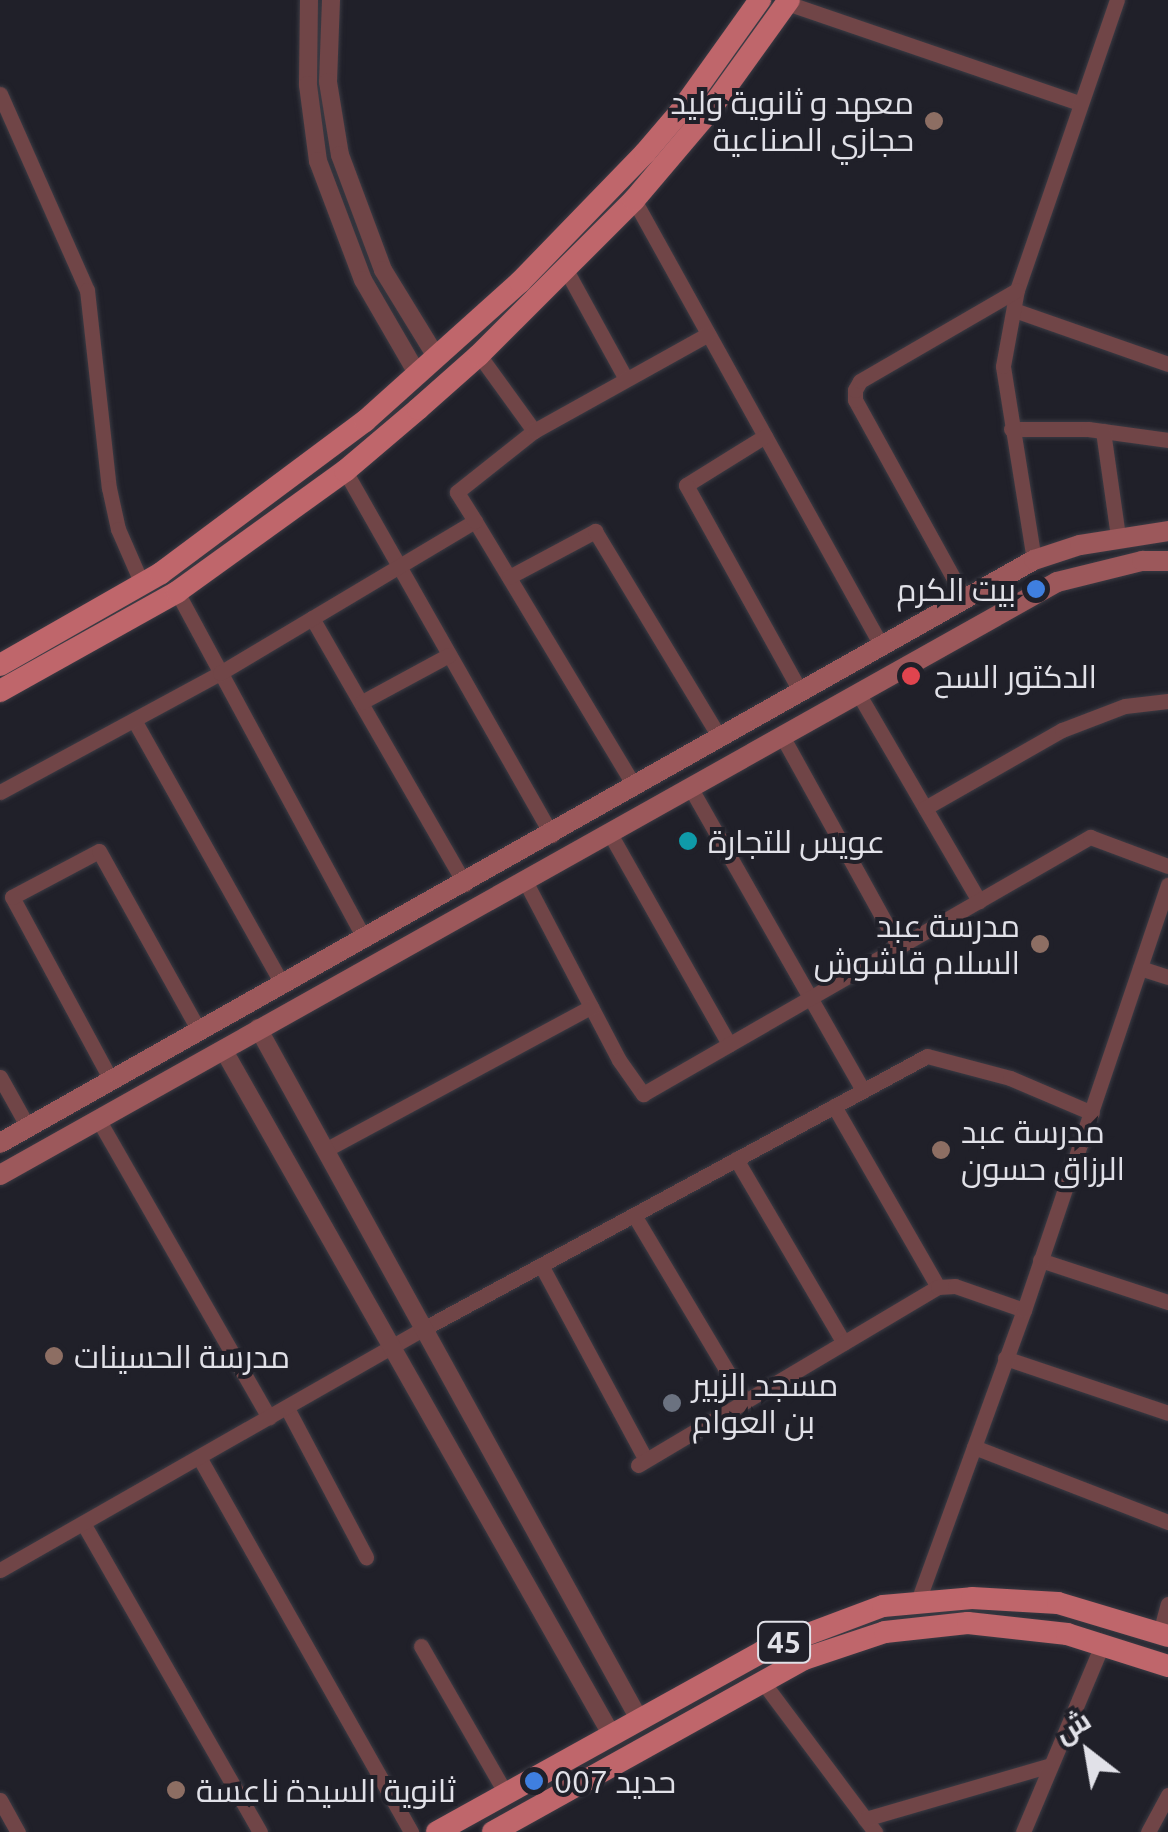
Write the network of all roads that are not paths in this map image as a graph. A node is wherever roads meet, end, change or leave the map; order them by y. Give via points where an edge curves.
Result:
1 (309, 0) edge
2 (331, 0) edge
3 (760, 0) edge
4 (1117, 0) edge
5 (788, 2) edge
6 (0, 94) edge
7 (1079, 103) junction
8 (5, 118) edge
9 (634, 200) junction
10 (566, 270) junction
11 (1018, 290) junction
12 (1014, 310) junction
13 (708, 334) junction
14 (479, 355) junction
15 (437, 358) junction
16 (1168, 364) edge
17 (418, 375) junction
18 (626, 380) junction
19 (1012, 429) junction
20 (534, 430) junction
21 (1103, 431) junction
22 (765, 436) junction
23 (1168, 440) edge
24 (345, 471) junction
25 (476, 522) junction
26 (1168, 532) edge
27 (1118, 537) junction
28 (1034, 560) junction
29 (1168, 560) edge
30 (399, 567) junction
31 (508, 576) junction
32 (142, 584) junction
33 (176, 592) junction
34 (965, 599) junction
35 (312, 618) junction
36 (881, 645) junction
37 (449, 654) junction
38 (0, 665) edge
39 (220, 673) junction
40 (0, 691) edge
41 (800, 692) junction
42 (858, 693) junction
43 (1168, 701) edge
44 (362, 702) junction
45 (134, 720) junction
46 (782, 736) junction
47 (720, 738) junction
48 (635, 787) junction
49 (690, 787) junction
50 (0, 792) edge
51 (925, 808) junction
52 (609, 832) junction
53 (552, 835) junction
54 (1168, 866) edge
55 (524, 879) junction
56 (466, 884) junction
57 (1168, 885) edge
58 (979, 900) junction
59 (365, 940) junction
60 (899, 947) junction
61 (1140, 968) junction
62 (1168, 977) edge
63 (283, 985) junction
64 (811, 994) junction
65 (591, 1007) junction
66 (258, 1028) junction
67 (199, 1031) junction
68 (729, 1044) junction
69 (222, 1048) junction
70 (0, 1077) edge
71 (110, 1080) junction
72 (863, 1090) junction
73 (834, 1106) junction
74 (1092, 1113) junction
75 (98, 1119) junction
76 (28, 1127) junction
77 (0, 1143) edge
78 (325, 1150) junction
79 (736, 1159) junction
80 (0, 1175) edge
81 (634, 1215) junction
82 (1040, 1260) junction
83 (541, 1265) junction
84 (938, 1287) junction
85 (1168, 1302) edge
86 (1024, 1310) junction
87 (423, 1329) junction
88 (844, 1343) junction
89 (392, 1348) junction
90 (1006, 1358) junction
91 (745, 1402) junction
92 (287, 1408) junction
93 (1168, 1413) edge
94 (269, 1418) junction
95 (974, 1447) junction
96 (199, 1458) junction
97 (1168, 1522) edge
98 (84, 1523) junction
99 (366, 1557) dead end
100 (0, 1570) edge
101 (918, 1601) junction
102 (1168, 1604) edge
103 (1164, 1634) edge
104 (1104, 1643) junction
105 (421, 1646) dead end
106 (1168, 1666) edge
107 (762, 1681) junction
108 (648, 1714) junction
109 (669, 1733) junction
110 (611, 1734) junction
111 (588, 1748) junction
112 (1048, 1766) junction
113 (601, 1771) junction
114 (506, 1794) junction
115 (1168, 1795) edge
116 (0, 1800) edge
117 (870, 1826) edge
118 (18, 1832) edge
119 (260, 1832) edge
120 (412, 1832) edge
121 (438, 1832) edge
122 (494, 1832) edge
123 (1023, 1832) edge
124 (1148, 1832) edge

1 - 17 street via 308,85 318,160 363,280
2 - 15 street via 328,82 340,155 383,270
3 - 15 main road via 645,153
4 - 7 street
5 - 7 street
5 - 9 main road
6 - 8 street
7 - 11 street
8 - 32 street via 86,290 108,488
9 - 10 main road
9 - 13 street
10 - 14 main road
10 - 18 street
11 - 12 street
11 - 34 street via 860,381 855,390 854,400
12 - 16 street
12 - 19 street via 1003,366
13 - 18 street
13 - 22 street
14 - 20 street
14 - 24 main road
15 - 17 main road
17 - 32 main road via 264,500
18 - 20 street
19 - 21 street
19 - 28 street
20 - 25 street via 458,492
21 - 23 street
21 - 27 street
22 - 36 street
22 - 41 street via 686,485
24 - 30 street
24 - 33 main road
25 - 30 street
25 - 31 street
26 - 27 main road
27 - 28 main road
28 - 34 main road
29 - 42 main road via 1056,582
30 - 35 street
30 - 37 street
31 - 47 street via 595,531
31 - 48 street
32 - 38 main road
33 - 39 street
33 - 40 main road
34 - 36 main road
35 - 39 street
35 - 44 street
36 - 41 main road
37 - 44 street
37 - 53 street
39 - 45 street
39 - 59 street
41 - 47 main road
42 - 46 main road
42 - 51 street
43 - 51 street via 1125,706 1062,730
44 - 56 street
45 - 50 street
45 - 63 street
46 - 49 main road
46 - 60 street
47 - 48 main road
48 - 53 main road
49 - 52 main road
49 - 64 street
51 - 58 street
52 - 55 main road
52 - 68 street
53 - 56 main road
54 - 58 street via 1090,837
55 - 65 street
55 - 66 main road
56 - 59 main road
57 - 61 street
58 - 60 street
59 - 63 main road
60 - 64 street
61 - 62 street
61 - 74 street
63 - 67 main road
64 - 68 street
64 - 72 street
65 - 68 street via 643,1094
65 - 78 street
66 - 69 main road
66 - 78 street
67 - 71 main road
67 - 71 street via 99,851 12,897
69 - 75 main road
69 - 89 street
70 - 76 street
71 - 76 main road
72 - 73 street
72 - 74 street via 927,1056 1010,1078
73 - 79 street
73 - 84 street
74 - 82 street
75 - 80 main road
75 - 94 street
76 - 77 main road
78 - 87 street
79 - 81 street
79 - 88 street
81 - 83 street
81 - 91 street
82 - 85 street
82 - 86 street
83 - 87 street
83 - 91 street via 642,1462
84 - 86 street via 955,1286
84 - 88 street
86 - 90 street
87 - 89 street
87 - 108 street
88 - 91 street
89 - 92 street
89 - 110 street
90 - 93 street
90 - 95 street
92 - 94 street
92 - 99 street
94 - 96 street
95 - 97 street
95 - 101 street
96 - 98 street
96 - 120 street
98 - 100 street
98 - 119 street
101 - 103 main road, 45 via 1058,1603
101 - 108 main road, 45 via 835,1620
102 - 103 street
104 - 106 main road, 45
104 - 107 main road, 45 via 968,1623 885,1632
104 - 112 street
105 - 114 street
107 - 109 main road, 45
107 - 117 street
108 - 109 main road
108 - 110 main road, 45
109 - 113 main road, 45
110 - 111 main road, 45
111 - 113 main road
111 - 114 main road, 45
112 - 117 street
112 - 123 street
113 - 122 main road, 45
114 - 121 main road, 45
115 - 124 street
116 - 118 street

